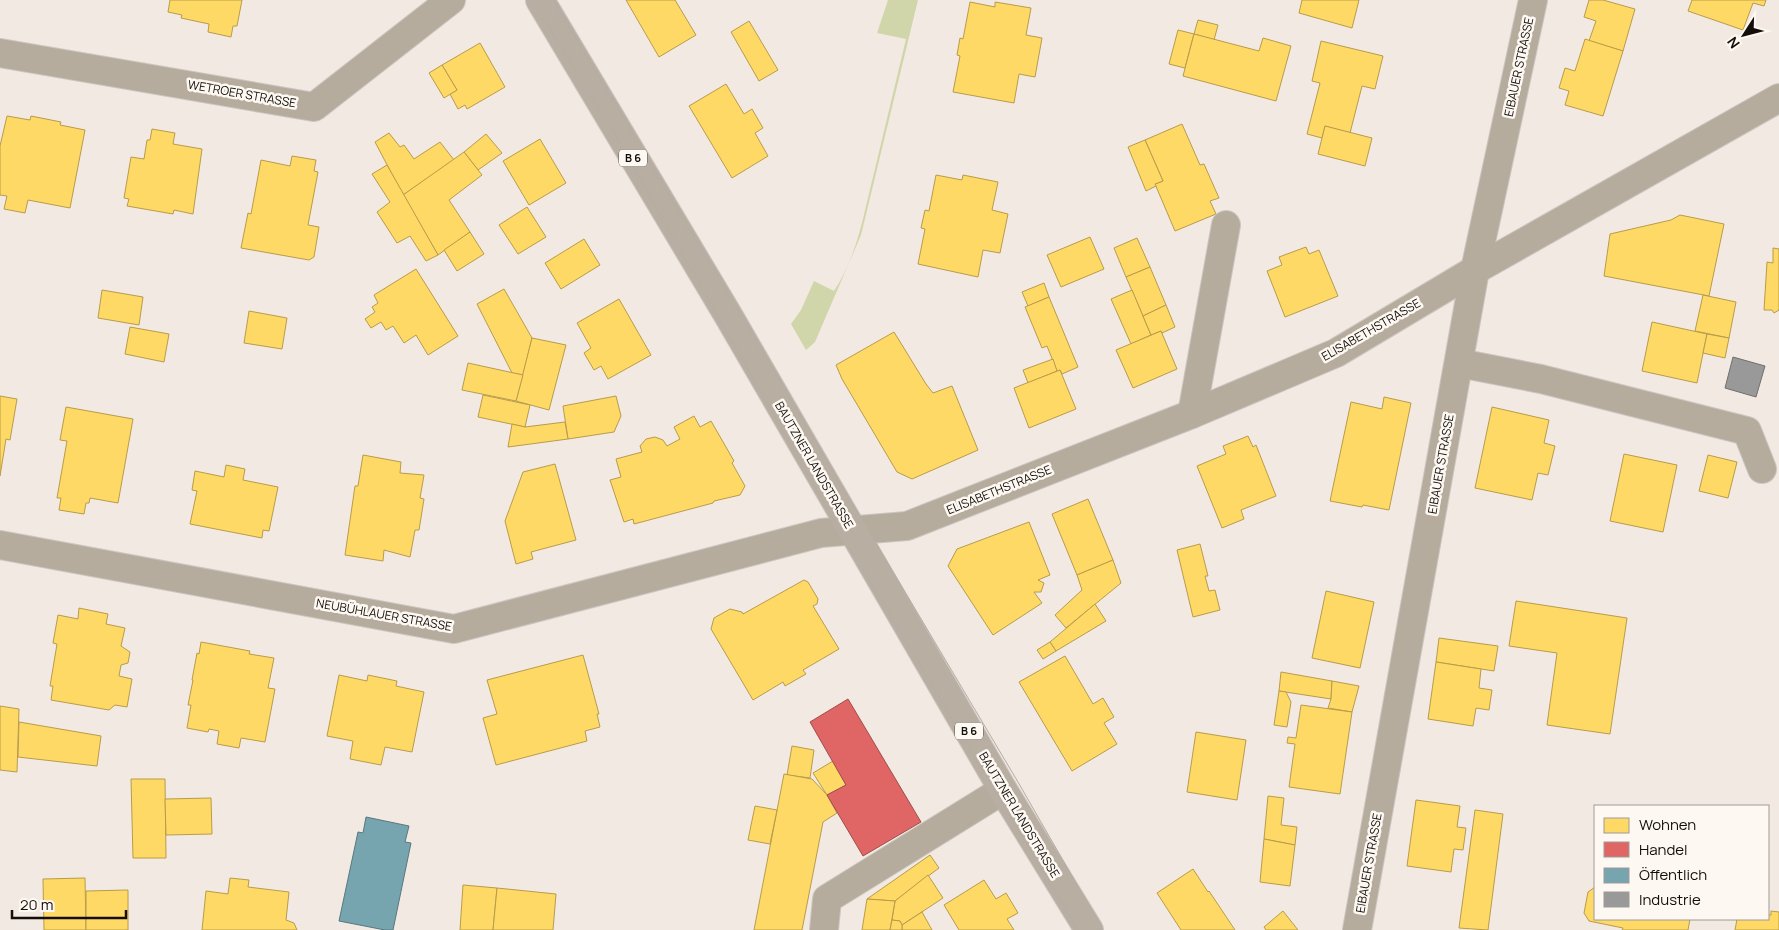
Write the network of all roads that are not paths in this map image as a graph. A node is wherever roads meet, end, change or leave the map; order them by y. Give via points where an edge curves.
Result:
1 (451, 0) edge
2 (540, 0) edge
3 (1533, 0) edge
4 (0, 53) edge
5 (1779, 98) edge
6 (1226, 225) dead end
7 (1476, 270) junction
8 (1459, 362) junction
9 (1192, 414) junction
10 (1762, 469) dead end
11 (852, 530) junction
12 (0, 545) edge
13 (1003, 790) junction
14 (824, 930) edge
15 (1090, 930) edge
16 (1357, 930) edge

1 - 4 street, WETROER STRASSE via 314,106
2 - 11 main road, BAUTZNER LANDSTRASSE / B 6 via 728,314
3 - 7 street, EIBAUER STRASSE
5 - 7 street, ELISABETHSTRASSE
6 - 9 street
7 - 8 street, EIBAUER STRASSE
7 - 9 street, ELISABETHSTRASSE via 1336,353
8 - 10 street via 1747,431
8 - 16 street, EIBAUER STRASSE
9 - 11 street, ELISABETHSTRASSE via 907,526
11 - 12 street, NEUBÜHLAUER STRASSE via 821,533 454,629
11 - 13 main road, BAUTZNER LANDSTRASSE / B 6
13 - 14 street via 827,899
13 - 15 main road, BAUTZNER LANDSTRASSE / B 6

